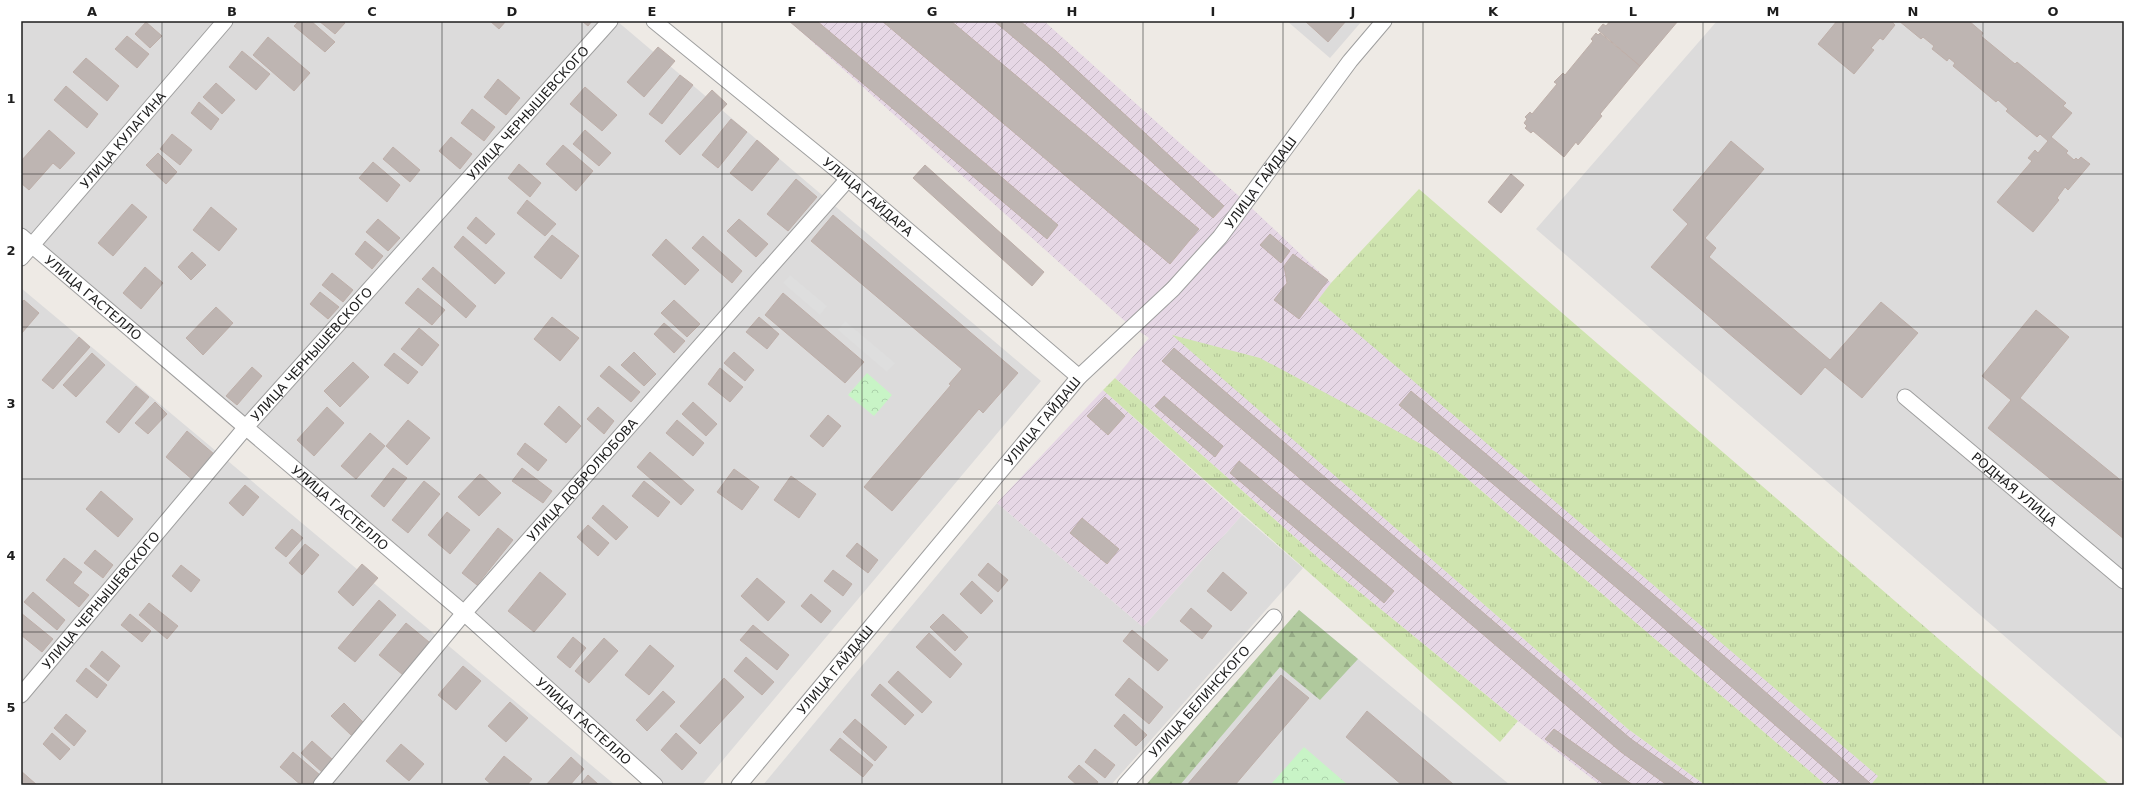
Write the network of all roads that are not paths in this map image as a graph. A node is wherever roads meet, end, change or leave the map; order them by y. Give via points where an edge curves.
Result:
1 (224, 21) edge
2 (610, 21) edge
3 (654, 21) edge
4 (1384, 21) edge
5 (848, 179) junction
6 (27, 240) edge
7 (21, 258) edge
8 (1079, 377) junction
9 (1905, 397) dead end
10 (246, 427) junction
11 (2124, 582) edge
12 (464, 613) junction
13 (1274, 617) dead end
14 (21, 695) edge
15 (321, 785) edge
16 (655, 785) edge
17 (739, 785) edge
18 (1125, 785) edge

1 - 6 street, УЛИЦА КУЛАГИНА
2 - 10 street, УЛИЦА ЧЕРНЫШЕВСКОГО
3 - 5 street, УЛИЦА ГАЙДАРА
4 - 8 street, УЛИЦА ГАЙДАШ via 1350,61 1220,237 1173,289
5 - 8 street, УЛИЦА ГАЙДАРА
5 - 12 street, УЛИЦА ДОБРОЛЮБОВА
6 - 7 street, УЛИЦА КУЛАГИНА
6 - 10 street, УЛИЦА ГАСТЕЛЛО
8 - 17 street, УЛИЦА ГАЙДАШ
9 - 11 street, РОДНАЯ УЛИЦА
10 - 12 street, УЛИЦА ГАСТЕЛЛО
10 - 14 street, УЛИЦА ЧЕРНЫШЕВСКОГО
12 - 15 street, УЛИЦА ДОБРОЛЮБОВА
12 - 16 street, УЛИЦА ГАСТЕЛЛО
13 - 18 street, УЛИЦА БЕЛИНСКОГО

